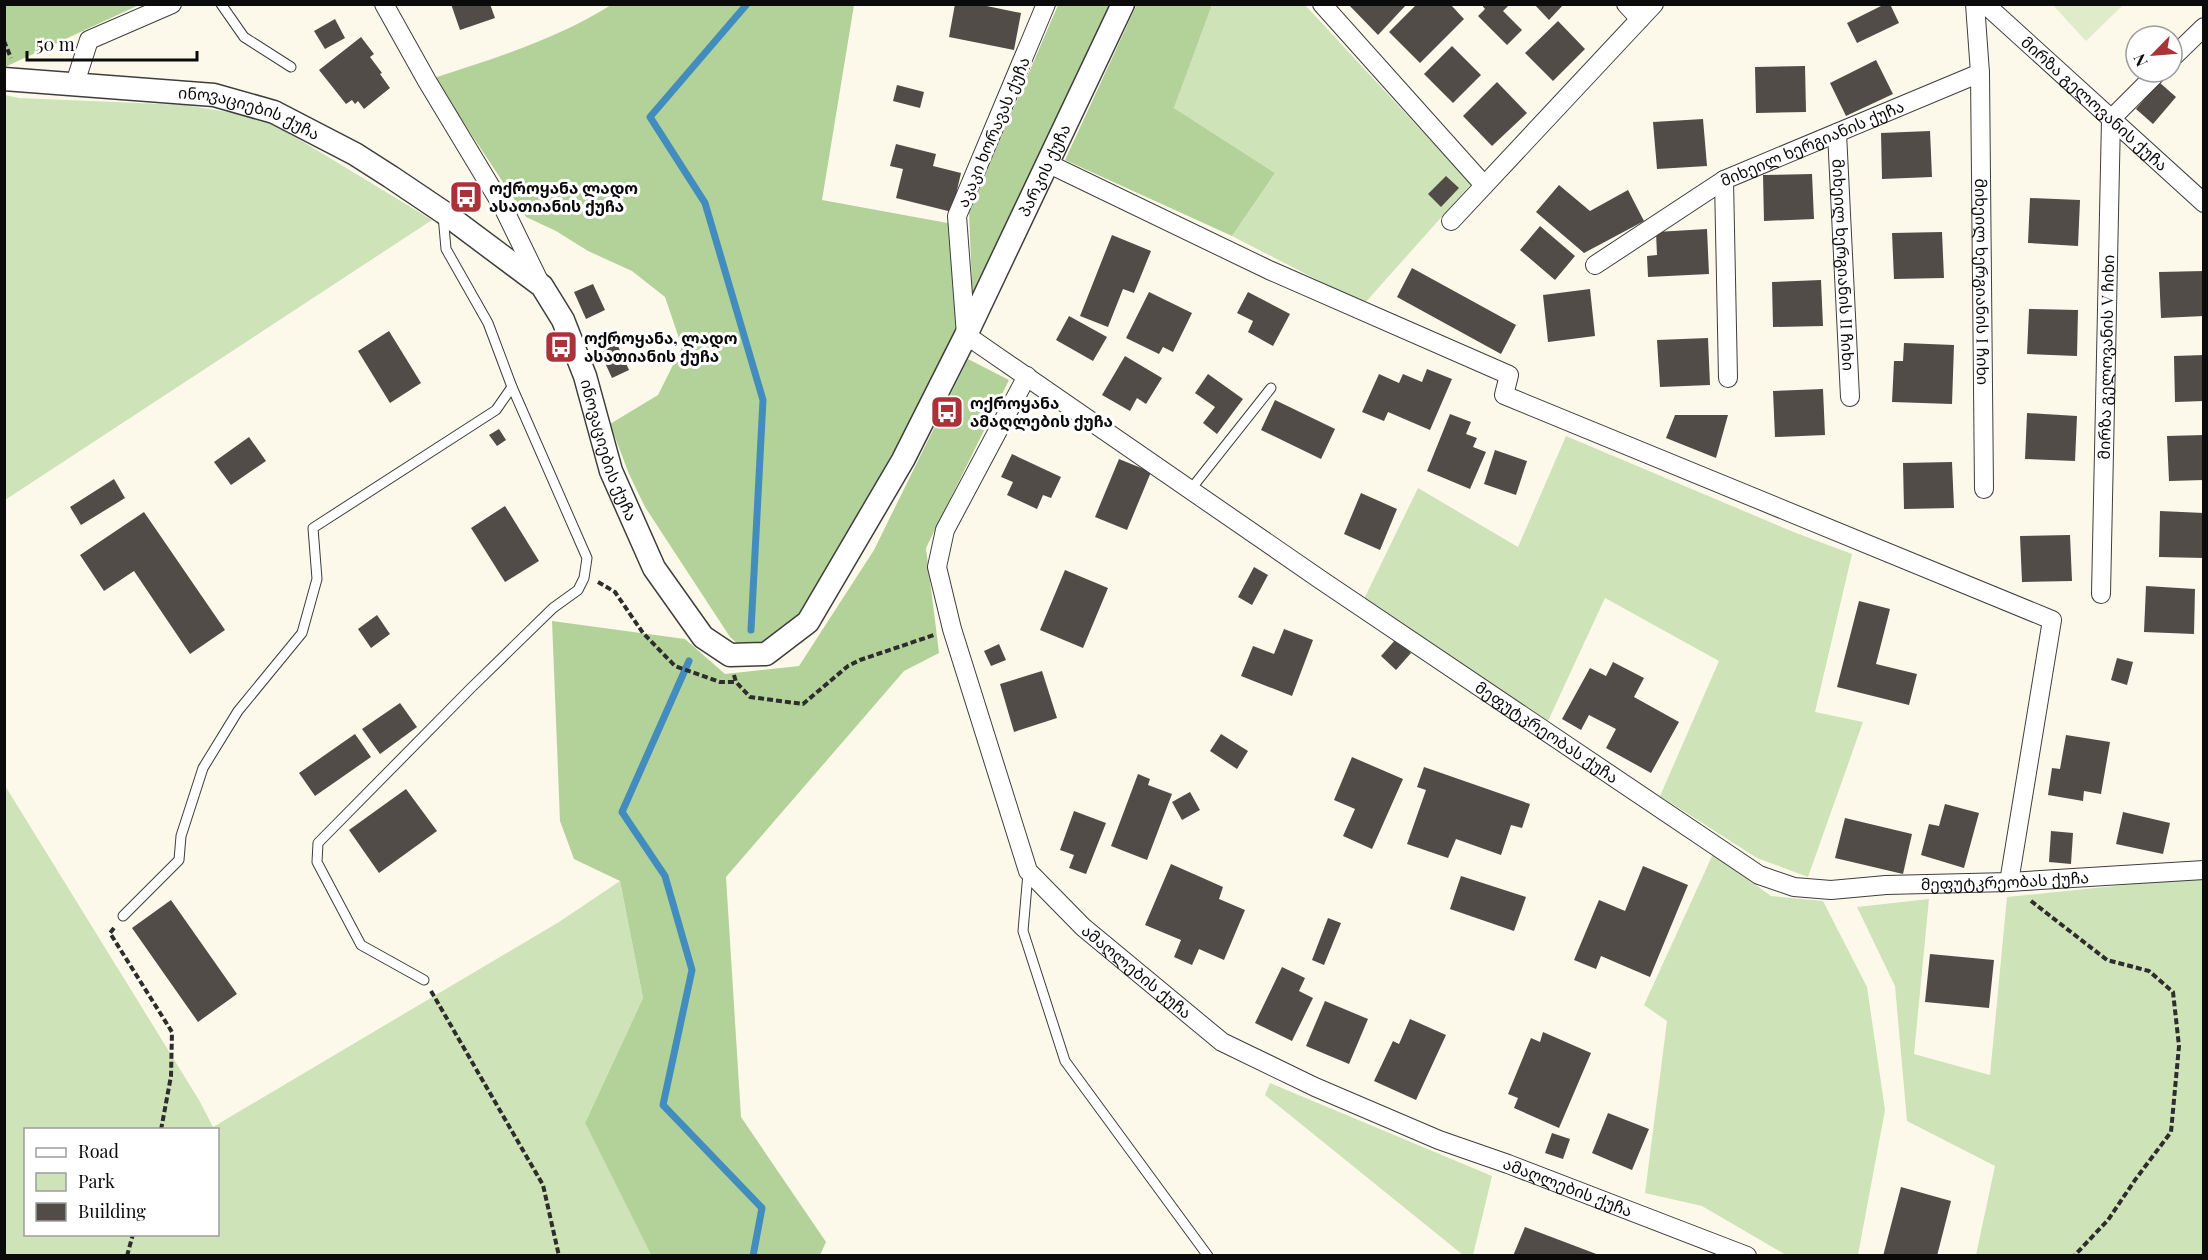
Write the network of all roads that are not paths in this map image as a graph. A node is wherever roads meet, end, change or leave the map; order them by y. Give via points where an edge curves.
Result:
1 (172, 4) edge
2 (221, 4) edge
3 (1046, 4) edge
4 (1123, 4) edge
5 (1322, 4) edge
6 (1626, 4) edge
7 (1654, 4) edge
8 (1975, 4) edge
9 (1985, 4) edge
10 (386, 6) edge
11 (1640, 19) junction
12 (2204, 27) edge
13 (2184, 46) edge
14 (291, 67) dead end
15 (1980, 73) junction
16 (4, 79) edge
17 (75, 83) junction
18 (2146, 84) edge
19 (2111, 119) junction
20 (1837, 133) junction
21 (1049, 164) junction
22 (1724, 180) junction
23 (1484, 185) junction
24 (2204, 203) edge
25 (443, 212) junction
26 (1451, 221) dead end
27 (1595, 265) dead end
28 (542, 286) junction
29 (966, 335) junction
30 (1027, 375) junction
31 (1728, 378) dead end
32 (512, 387) junction
33 (1271, 388) dead end
34 (1850, 397) dead end
35 (1191, 489) junction
36 (1984, 489) dead end
37 (2101, 594) dead end
38 (2204, 870) edge
39 (1028, 871) junction
40 (2009, 882) junction
41 (123, 916) road end
42 (424, 980) road end
43 (1208, 1256) edge
44 (1747, 1256) edge

1 - 17 street via 89,40
2 - 14 lane via 244,38
3 - 29 street, აკაკი ხორავას ქუჩა via 957,216
4 - 21 street, პარკის ქუჩა
5 - 23 street
6 - 11 street
7 - 11 street
8 - 15 street
9 - 19 street, მირზა გელოვანის ქუჩა
10 - 28 street via 503,207
11 - 23 street
12 - 13 street
15 - 20 street, მიხეილ ხერგიანის ქუჩა
15 - 36 street, მიხეილ ხერგიანის I ჩიხი
16 - 17 street, ინოვაციების ქუჩა
17 - 25 street, ინოვაციების ქუჩა via 214,95 274,112 356,154
18 - 19 street
19 - 24 street, მირზა გელოვანის ქუჩა
19 - 37 street, მირზა გელოვანის V ჩიხი
20 - 22 street, მიხეილ ხერგიანის ქუჩა
20 - 34 street, მიხეილ ხერგიანის II ჩიხი
21 - 29 street, პარკის ქუჩა
21 - 40 street via 1269,270 1509,375 1504,395 2052,620
22 - 27 street, მიხეილ ხერგიანის ქუჩა
22 - 31 street
23 - 26 street
25 - 28 street, ინოვაციების ქუჩა
25 - 32 lane via 446,249 488,323
28 - 29 street, ინოვაციების ქუჩა via 563,320 585,375 611,471 654,568 703,637 730,655 766,654 808,622 903,460
29 - 30 street, მეფუტკრეობას ქუჩა
30 - 35 street, მეფუტკრეობას ქუჩა
30 - 39 street, ამაღლების ქუჩა via 945,530 937,567 952,629
32 - 41 lane via 496,410 313,528 317,579 302,633 238,711 203,768 181,837 179,860
32 - 42 lane via 587,558 584,578 578,590 512,648 318,843 317,862 361,945
33 - 35 lane
35 - 40 street, მეფუტკრეობას ქუჩა via 1759,875 1794,887 1831,890
38 - 40 street, მეფუტკრეობას ქუჩა
39 - 43 lane via 1023,931 1065,1060
39 - 44 street, ამაღლების ქუჩა via 1083,927 1222,1042 1439,1140

